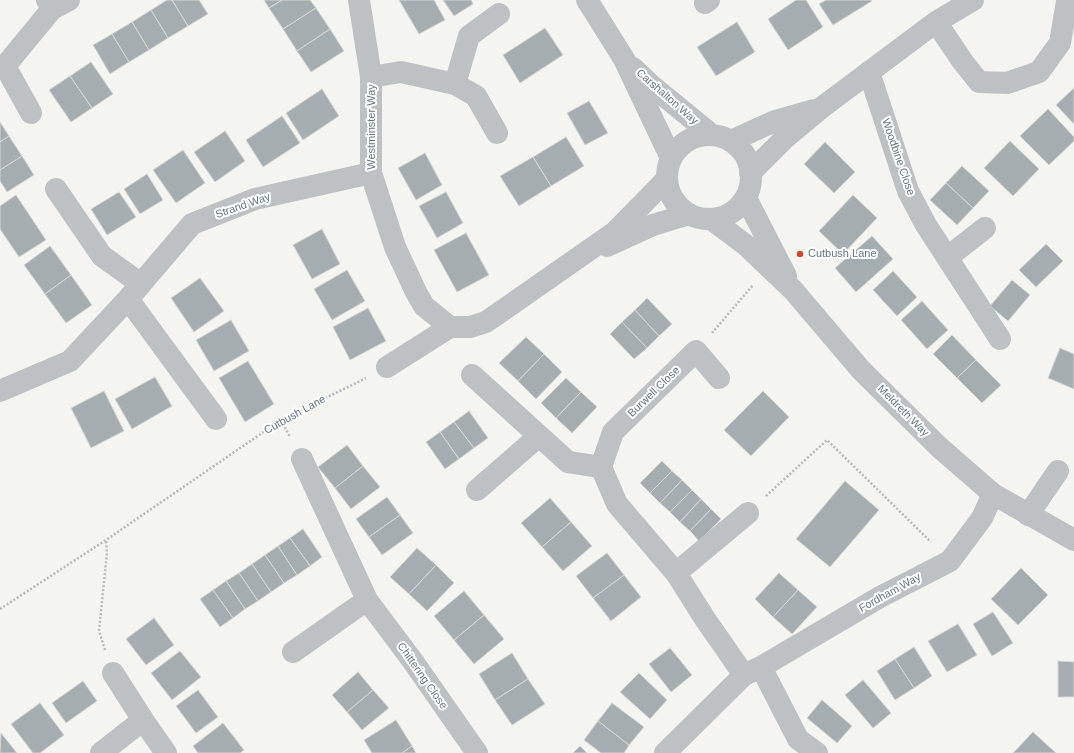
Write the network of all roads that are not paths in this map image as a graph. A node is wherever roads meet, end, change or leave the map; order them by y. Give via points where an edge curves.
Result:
1 (359, 0) edge
2 (588, 0) edge
3 (973, 0) edge
4 (1067, 1) edge
5 (56, 3) edge
6 (499, 14) dead end
7 (936, 22) junction
8 (624, 59) junction
9 (869, 72) junction
10 (371, 77) junction
11 (455, 84) junction
12 (821, 108) junction
13 (31, 113) dead end
14 (497, 133) dead end
15 (721, 138) junction
16 (669, 168) junction
17 (371, 173) junction
18 (750, 173) junction
19 (56, 189) dead end
20 (746, 198) junction
21 (689, 214) junction
22 (711, 219) junction
23 (985, 228) dead end
24 (580, 256) junction
25 (948, 258) junction
26 (793, 290) junction
27 (135, 291) junction
28 (450, 327) junction
29 (1000, 339) dead end
30 (387, 367) road end
31 (472, 375) dead end
32 (719, 378) dead end
33 (0, 391) edge
34 (216, 419) dead end
35 (539, 436) junction
36 (302, 459) dead end
37 (601, 467) junction
38 (1058, 470) dead end
39 (477, 490) dead end
40 (993, 494) junction
41 (748, 513) road end
42 (1028, 515) junction
43 (1074, 540) edge
44 (676, 573) junction
45 (367, 600) junction
46 (293, 652) dead end
47 (752, 671) junction
48 (113, 673) road end
49 (143, 720) junction
50 (101, 753) edge
51 (166, 753) edge
52 (477, 753) edge
53 (666, 753) edge
54 (817, 753) edge

1 - 10 street, Westminster Way
2 - 8 street, Carshalton Way
3 - 7 street
4 - 7 street via 1060,43 1039,72 1007,83 979,82
5 - 13 street via 5,66
6 - 11 street via 469,36
7 - 9 street
8 - 15 street, Carshalton Way via 652,86
8 - 16 street, Carshalton Way
9 - 12 street
9 - 25 street, Woodbine Close via 908,191
10 - 11 street via 401,72
10 - 17 street, Westminster Way
11 - 14 street via 476,96
12 - 15 street
12 - 18 street via 785,138
15 - 16 street via 696,136 683,143
15 - 18 street via 738,146 746,158
16 - 21 street via 668,188 674,202
16 - 24 street via 615,232
17 - 27 street, Strand Way via 255,199 192,224
17 - 28 street, Westminster Way via 395,247 416,292 424,306
18 - 20 street
19 - 27 street via 102,256
20 - 22 street via 735,210
20 - 26 street, Meldreth Way
21 - 22 street
21 - 24 street via 653,225
22 - 26 street, Meldreth Way via 747,246
23 - 25 street
24 - 28 street via 486,322 470,327
25 - 29 street, Woodbine Close
26 - 40 street, Meldreth Way via 862,370 939,447
27 - 33 street, Strand Way via 70,361
27 - 34 street
28 - 30 street
31 - 35 street
32 - 37 street, Burwell Close via 696,351 613,432
35 - 37 street via 568,462
35 - 39 street
36 - 45 street, Chittering Close
37 - 44 street via 617,504
38 - 42 street
40 - 42 street, Meldreth Way
40 - 47 street, Fordham Way via 982,518 950,561 880,597
41 - 44 street
42 - 43 street, Meldreth Way
44 - 47 street via 705,619
45 - 46 street
45 - 52 street, Chittering Close
47 - 53 street, Fordham Way
47 - 54 street via 798,739
48 - 49 street
49 - 50 street
49 - 51 street

